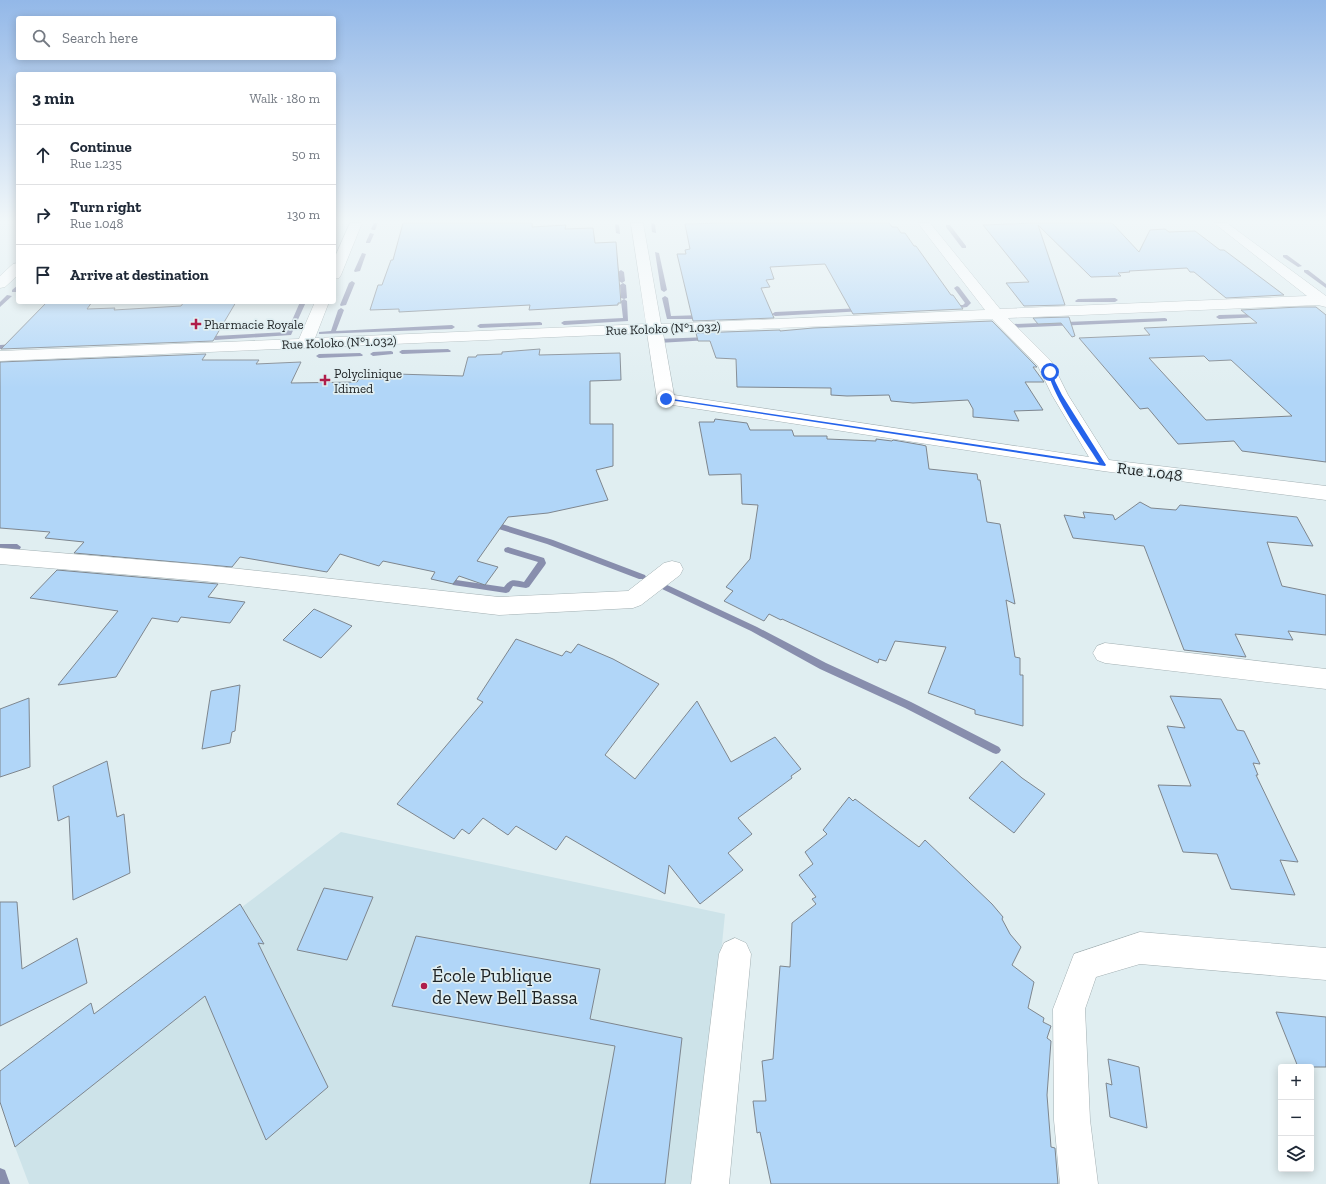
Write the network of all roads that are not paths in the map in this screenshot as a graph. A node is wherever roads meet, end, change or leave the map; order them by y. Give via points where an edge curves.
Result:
1 (646, 278) edge
2 (968, 278) edge
3 (1294, 278) edge
4 (1324, 301) edge
5 (321, 304) edge
6 (996, 314) junction
7 (654, 328) junction
8 (305, 343) junction
9 (0, 356) edge
10 (1103, 465) junction
11 (1326, 493) edge
12 (0, 556) edge
13 (672, 569) dead end
14 (1105, 653) dead end
15 (1326, 680) edge
16 (735, 954) dead end
17 (1326, 964) edge
18 (710, 1184) edge
19 (1079, 1184) edge

1 - 7 street
2 - 6 street
3 - 4 street
4 - 6 street, Rue Koloko (N°1.032)
5 - 8 street
6 - 7 street, Rue Koloko (N°1.032)
6 - 10 street via 1045,364 1060,395
7 - 8 street, Rue Koloko (N°1.032)
7 - 10 street, Rue 1.048 via 666,399
8 - 9 street, Rue Koloko (N°1.032)
10 - 11 street, Rue 1.048
12 - 13 street via 204,572 498,606 633,599
14 - 15 street
16 - 18 street
17 - 19 street via 1140,948 1085,965 1069,1009 1072,1120

